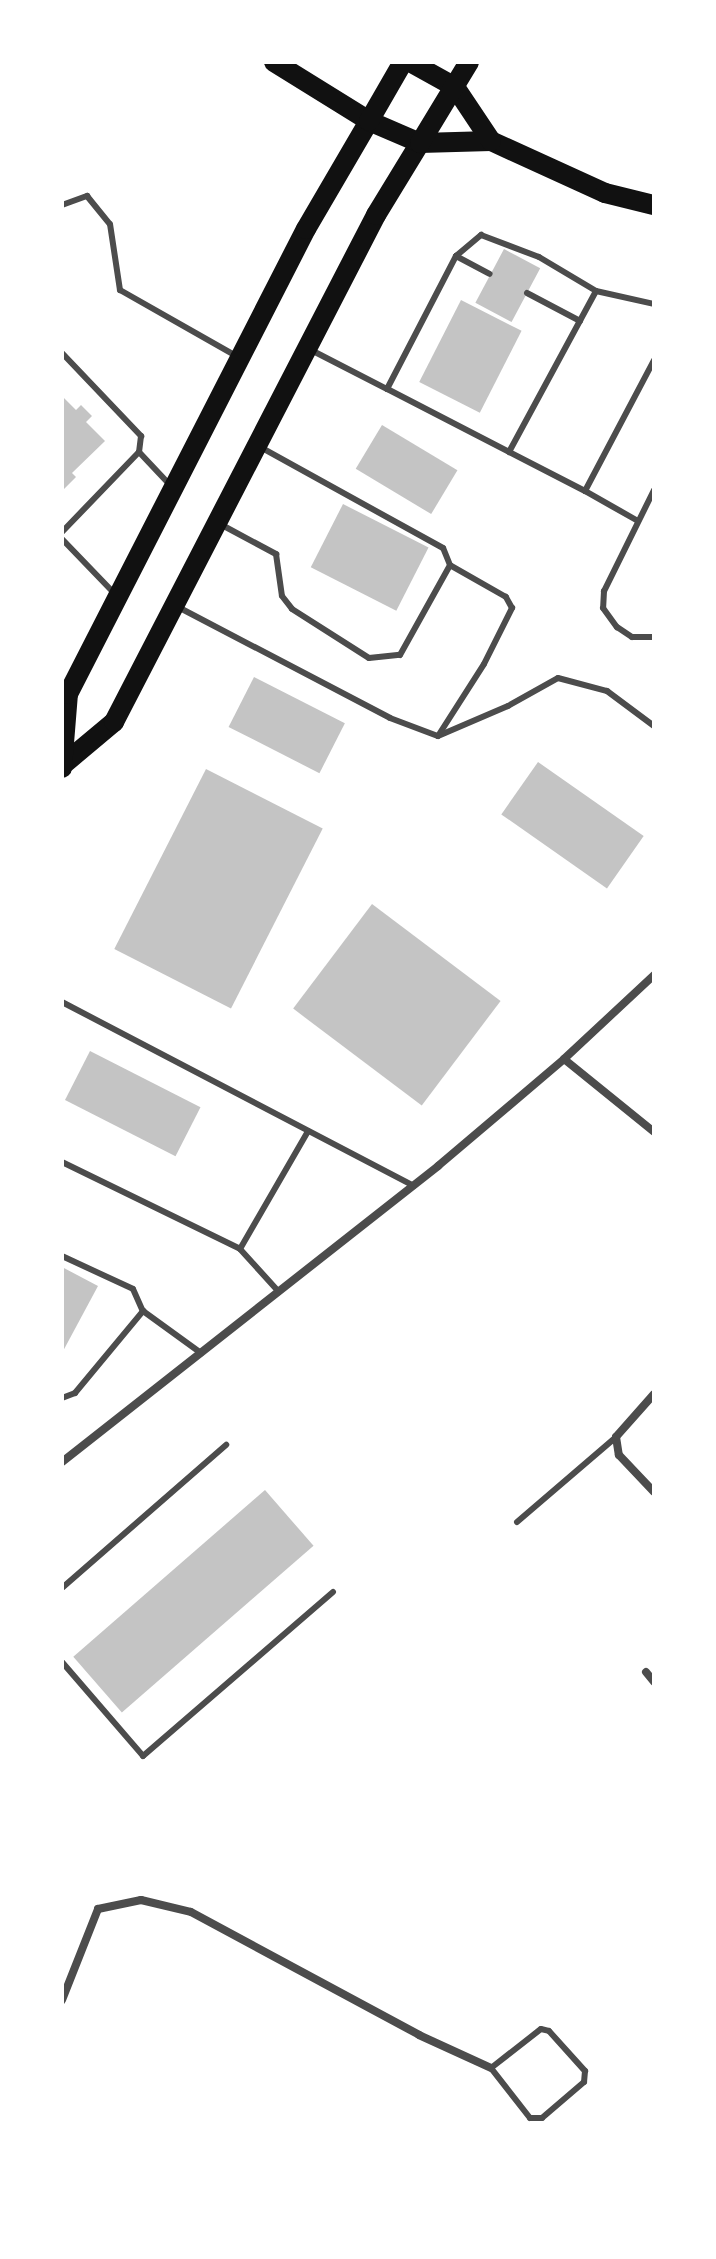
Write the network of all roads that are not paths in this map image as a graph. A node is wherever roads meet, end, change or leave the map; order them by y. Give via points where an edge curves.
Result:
1 (274, 62) edge
2 (403, 62) edge
3 (410, 62) edge
4 (469, 62) edge
5 (455, 87) junction
6 (369, 121) junction
7 (491, 141) junction
8 (420, 143) junction
9 (62, 205) edge
10 (654, 205) edge
11 (456, 256) junction
12 (490, 274) dead end
13 (596, 291) junction
14 (527, 293) dead end
15 (654, 304) edge
16 (580, 321) junction
17 (307, 348) junction
18 (62, 353) edge
19 (239, 358) junction
20 (654, 360) edge
21 (387, 389) junction
22 (257, 445) junction
23 (139, 452) junction
24 (509, 452) junction
25 (172, 487) junction
26 (654, 490) edge
27 (585, 491) junction
28 (638, 521) junction
29 (217, 523) junction
30 (62, 532) edge
31 (62, 539) edge
32 (450, 565) junction
33 (116, 595) junction
34 (175, 605) junction
35 (654, 637) edge
36 (654, 726) edge
37 (438, 736) junction
38 (63, 766) edge
39 (654, 975) edge
40 (62, 1002) edge
41 (564, 1059) junction
42 (653, 1130) edge
43 (308, 1131) junction
44 (62, 1162) edge
45 (414, 1186) junction
46 (240, 1249) junction
47 (62, 1256) edge
48 (279, 1292) junction
49 (143, 1311) junction
50 (201, 1353) junction
51 (654, 1394) edge
52 (62, 1398) edge
53 (616, 1437) junction
54 (226, 1445) dead end
55 (62, 1462) edge
56 (654, 1492) edge
57 (517, 1522) dead end
58 (62, 1588) edge
59 (333, 1592) dead end
60 (62, 1662) edge
61 (646, 1672) dead end
62 (654, 1682) edge
63 (62, 2000) edge
64 (491, 2068) junction

1 - 6 main road
2 - 6 main road
3 - 5 main road
4 - 5 main road
5 - 7 main road
5 - 8 main road
6 - 8 main road
6 - 19 main road
7 - 8 main road
7 - 10 main road via 605,193
8 - 17 main road
9 - 19 lane via 87,196 110,224 120,290
11 - 12 lane
11 - 13 lane via 481,235 539,257
11 - 21 lane
13 - 15 lane
13 - 16 lane
14 - 16 lane
16 - 24 lane
17 - 21 lane
17 - 22 main road
18 - 23 lane via 141,436
19 - 25 main road
20 - 27 lane
21 - 24 lane
22 - 29 main road
22 - 32 lane via 443,548
23 - 25 lane
23 - 30 lane
24 - 27 lane
25 - 33 main road
26 - 28 lane
27 - 28 lane
28 - 35 lane via 604,591 603,608 632,637
29 - 32 lane via 276,554 282,596 292,609 369,658 400,655
29 - 34 main road
31 - 33 lane
32 - 37 lane via 506,597 512,608
33 - 38 main road via 68,694
34 - 37 lane via 390,718
34 - 38 main road via 114,722
36 - 37 lane via 607,691 558,678
39 - 41 street
40 - 43 lane
41 - 42 street
41 - 45 street
43 - 45 lane
43 - 46 lane
44 - 46 lane
45 - 48 street
46 - 48 lane
47 - 49 lane via 133,1289
48 - 50 street
49 - 50 lane
49 - 52 lane via 75,1393
50 - 55 street
51 - 53 street
53 - 56 street via 619,1455
53 - 57 lane
54 - 58 lane
59 - 60 lane via 143,1756
61 - 62 street
63 - 64 street via 98,1909 141,1900 191,1912
64 - 64 lane via 541,2029 549,2031 585,2071 584,2082 542,2118 530,2118

